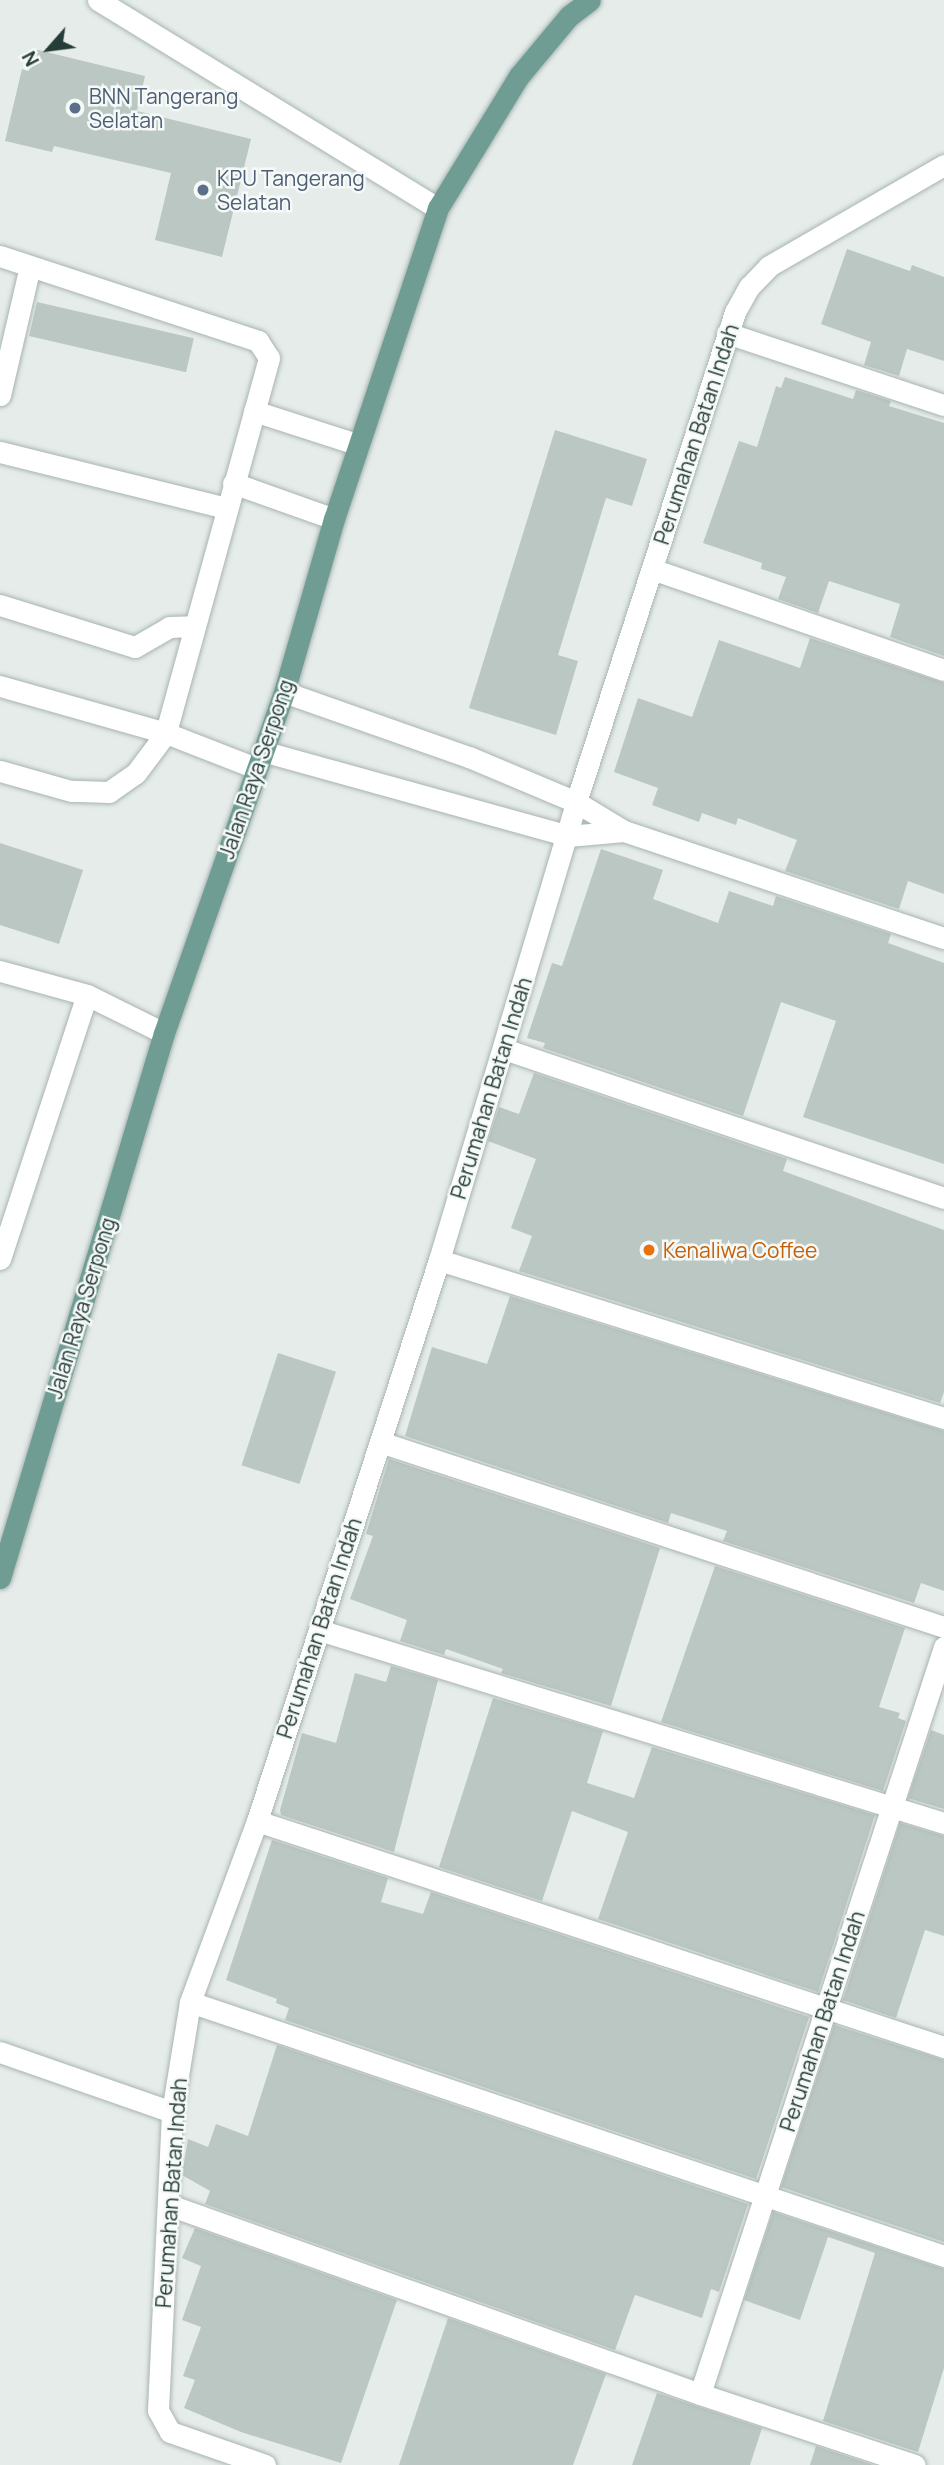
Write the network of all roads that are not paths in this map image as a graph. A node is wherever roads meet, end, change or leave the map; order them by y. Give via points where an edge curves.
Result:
1 (98, 0) edge
2 (590, 0) edge
3 (944, 164) edge
4 (438, 208) junction
5 (0, 257) edge
6 (30, 266) junction
7 (727, 333) junction
8 (0, 395) edge
9 (944, 405) edge
10 (254, 411) junction
11 (359, 445) junction
12 (0, 452) edge
13 (233, 483) junction
14 (226, 508) junction
15 (334, 519) junction
16 (652, 569) junction
17 (0, 605) edge
18 (194, 626) junction
19 (944, 670) edge
20 (0, 686) edge
21 (284, 692) junction
22 (166, 733) junction
23 (259, 760) junction
24 (0, 771) edge
25 (576, 802) junction
26 (624, 831) junction
27 (568, 836) junction
28 (944, 938) edge
29 (0, 971) edge
30 (87, 995) junction
31 (164, 1033) junction
32 (504, 1049) junction
33 (944, 1198) edge
34 (0, 1259) edge
35 (439, 1260) junction
36 (944, 1418) edge
37 (380, 1442) junction
38 (0, 1578) edge
39 (944, 1627) edge
40 (318, 1630) junction
41 (944, 1647) edge
42 (894, 1807) junction
43 (257, 1821) junction
44 (944, 1823) edge
45 (190, 2002) junction
46 (825, 2010) junction
47 (944, 2047) edge
48 (0, 2052) edge
49 (172, 2112) junction
50 (764, 2197) junction
51 (169, 2206) junction
52 (944, 2256) edge
53 (700, 2394) junction
54 (265, 2465) edge
55 (915, 2465) edge

1 - 4 street
2 - 4 main road, Jalan Raya Serpong via 569,16 519,76
3 - 7 street, Perumahan Batan Indah via 769,266 748,287
4 - 11 main road, Jalan Raya Serpong
5 - 6 street
6 - 8 street
6 - 10 street via 258,341 269,358
7 - 9 street
7 - 16 street, Perumahan Batan Indah
10 - 11 street
10 - 13 street
11 - 15 main road, Jalan Raya Serpong
12 - 14 street
13 - 14 street
13 - 15 street
14 - 18 street
15 - 21 main road, Jalan Raya Serpong
16 - 19 street
16 - 25 street, Perumahan Batan Indah
17 - 18 street via 135,647 169,627
18 - 22 street
20 - 22 street
21 - 23 main road, Jalan Raya Serpong
21 - 25 street via 469,757
22 - 23 street
22 - 24 street via 136,773 108,792 71,791
23 - 27 street
23 - 31 main road, Jalan Raya Serpong
25 - 26 street
25 - 27 street, Perumahan Batan Indah
26 - 27 street
26 - 28 street
27 - 32 street, Perumahan Batan Indah
29 - 30 street
30 - 31 street
30 - 34 street
31 - 38 main road, Jalan Raya Serpong
32 - 33 street
32 - 35 street, Perumahan Batan Indah
35 - 36 street
35 - 37 street, Perumahan Batan Indah
37 - 39 street
37 - 40 street, Perumahan Batan Indah
40 - 42 street
40 - 43 street, Perumahan Batan Indah
41 - 42 street, Perumahan Batan Indah
42 - 44 street
42 - 46 street, Perumahan Batan Indah
43 - 45 street, Perumahan Batan Indah
43 - 46 street
45 - 49 street, Perumahan Batan Indah
45 - 50 street
46 - 47 street
46 - 50 street, Perumahan Batan Indah
48 - 49 street
49 - 51 street, Perumahan Batan Indah
50 - 52 street
50 - 53 street, Perumahan Batan Indah
51 - 53 street
51 - 54 street, Perumahan Batan Indah via 158,2410 170,2432
53 - 55 street

